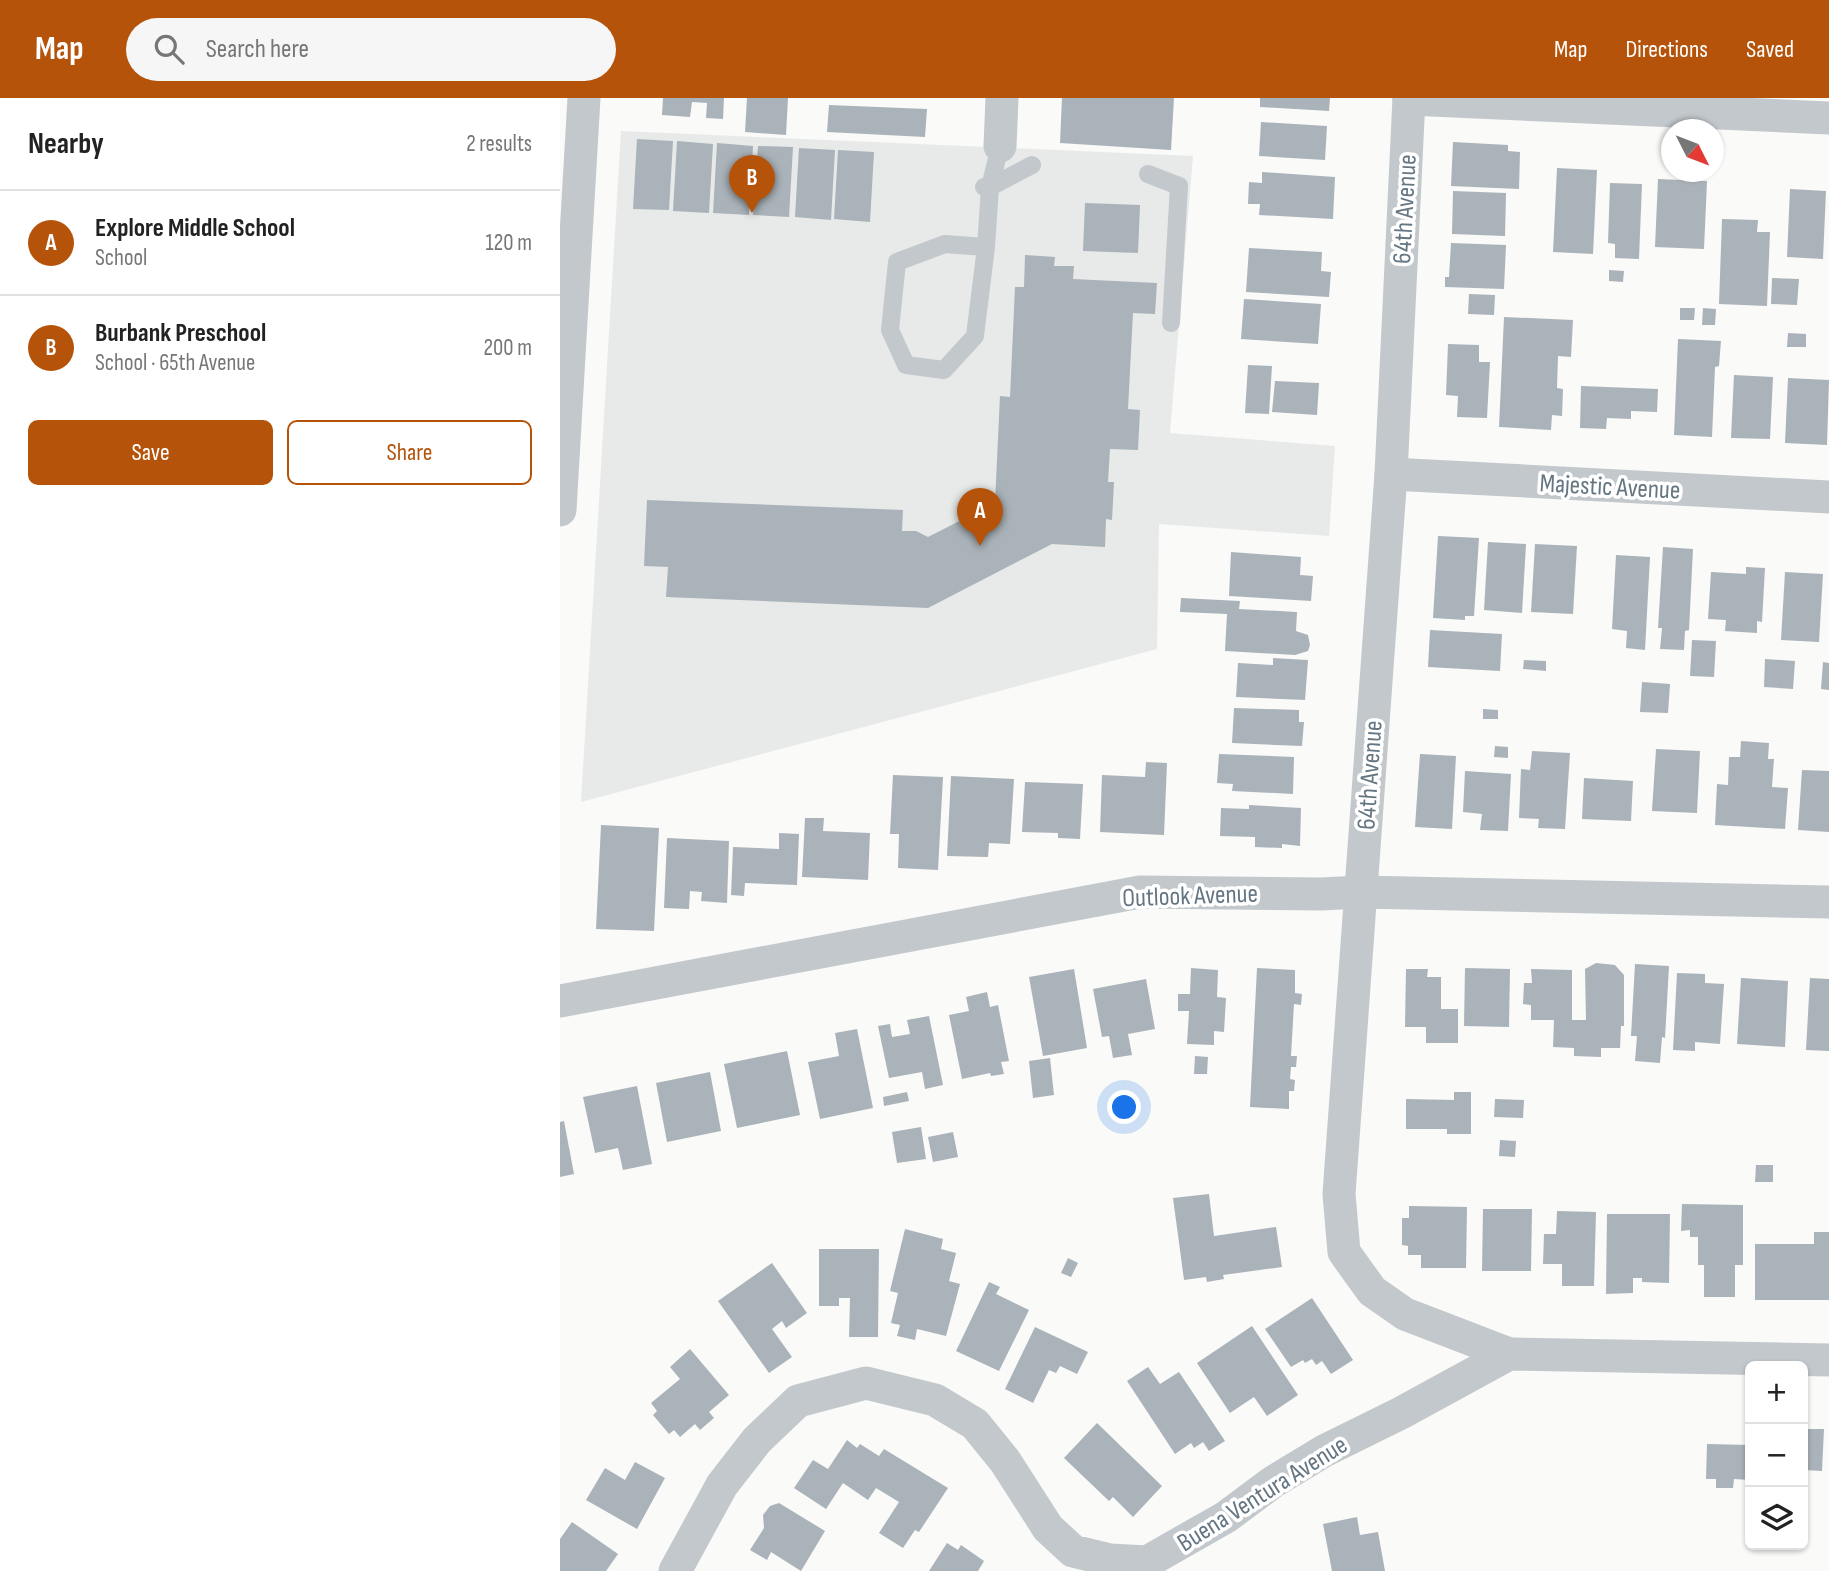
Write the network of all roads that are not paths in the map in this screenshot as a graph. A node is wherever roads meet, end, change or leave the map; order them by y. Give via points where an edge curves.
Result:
1 (584, 98) edge
2 (1002, 98) edge
3 (1409, 98) edge
4 (1829, 118) edge
5 (1000, 146) joint
6 (1032, 165) dead end
7 (1148, 174) dead end
8 (986, 187) junction
9 (986, 247) junction
10 (1171, 323) dead end
11 (1391, 474) junction
12 (1829, 497) edge
13 (560, 510) edge
14 (1361, 892) junction
15 (1829, 902) edge
16 (560, 1001) edge
17 (1509, 1354) junction
18 (1829, 1360) edge
19 (674, 1571) edge

1 - 13 street
2 - 5 street
3 - 4 street
3 - 11 street, 64th Avenue
5 - 8 lane
6 - 8 lane
7 - 10 lane via 1179,186
8 - 9 lane
9 - 9 lane via 945,244 897,262 890,330 906,365 944,370 975,336
11 - 12 street, Majestic Avenue
11 - 14 street, 64th Avenue
14 - 15 street, Outlook Avenue
14 - 16 street, Outlook Avenue via 1140,892
14 - 17 street, 64th Avenue via 1339,1194 1344,1252 1372,1291 1405,1314
17 - 18 street, Buena Ventura Avenue
17 - 19 street, Buena Ventura Avenue via 1324,1451 1226,1517 1147,1562 1110,1560 1073,1550 1048,1528 975,1424 935,1400 866,1383 798,1401 757,1440 722,1485

